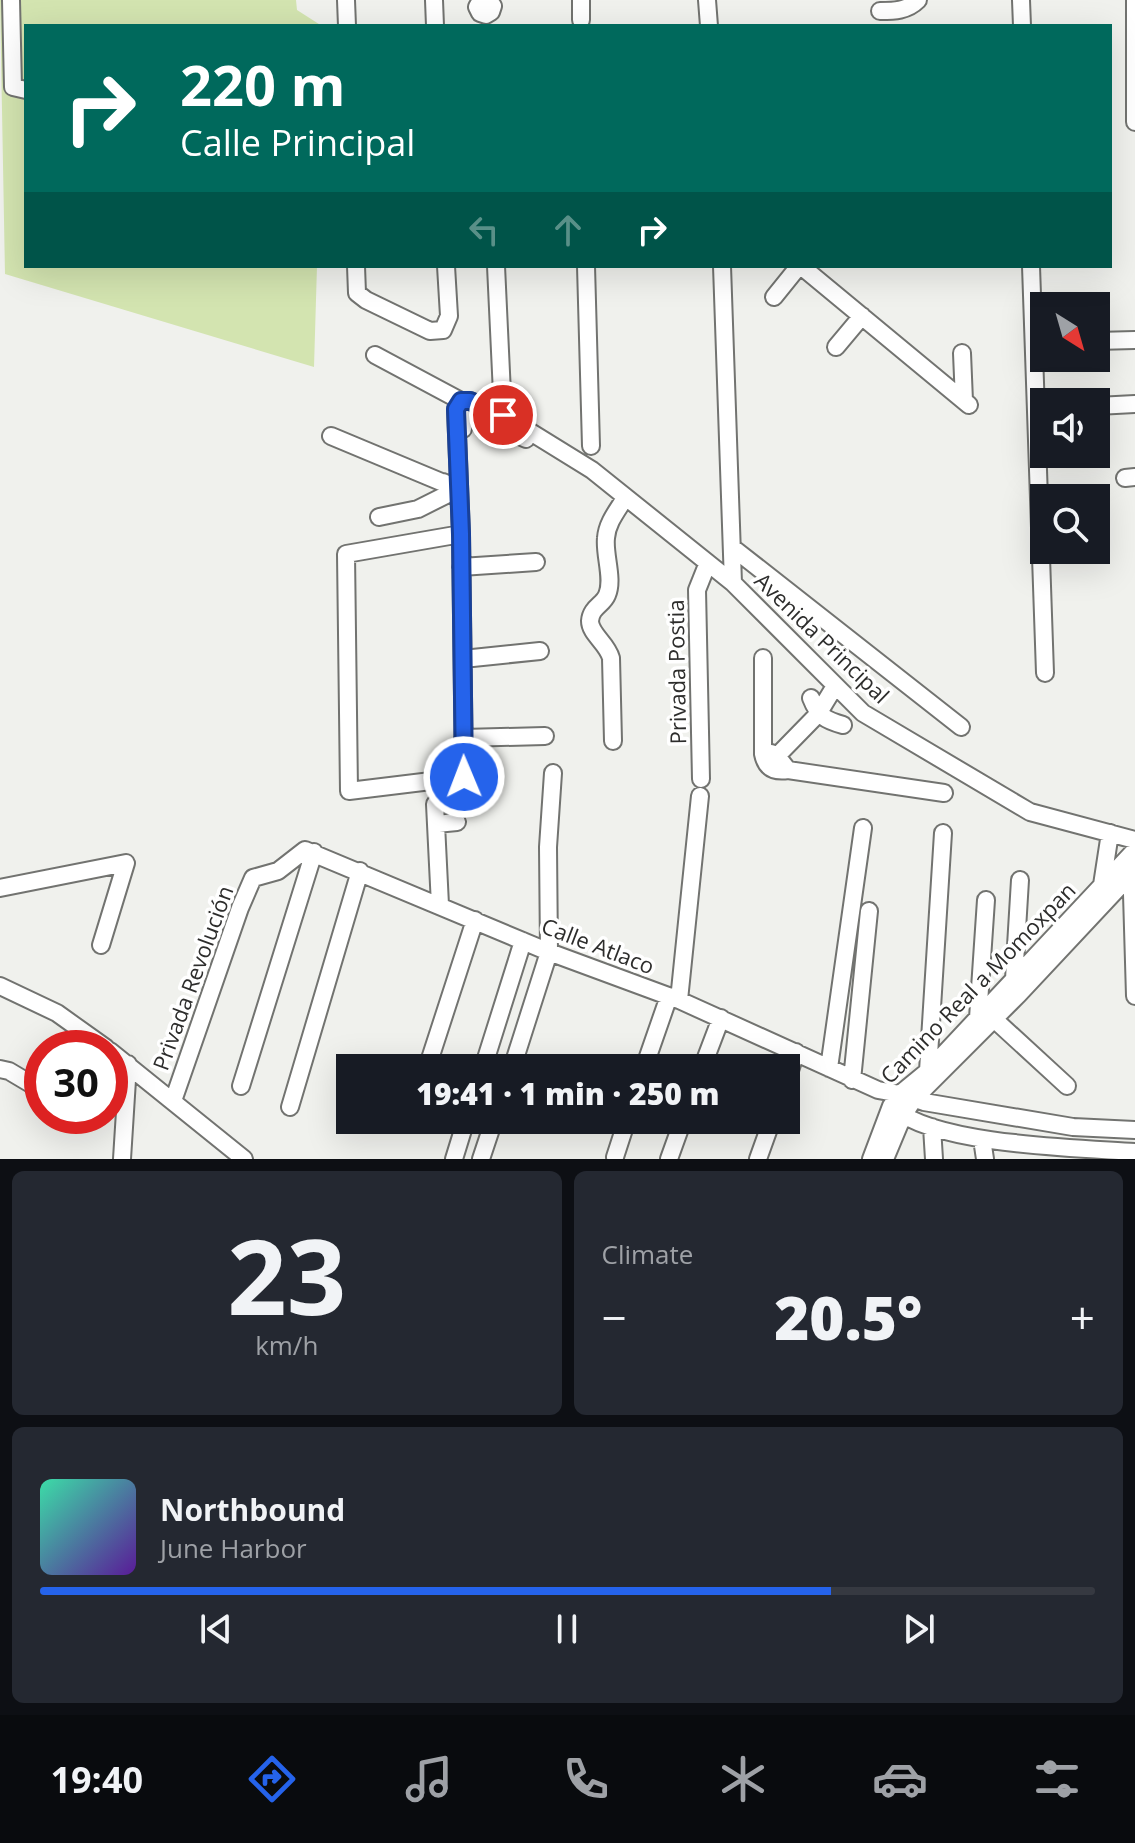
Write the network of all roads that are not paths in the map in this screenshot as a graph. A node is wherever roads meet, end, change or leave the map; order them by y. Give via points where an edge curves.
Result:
1 (11, 0) edge
2 (346, 0) edge
3 (434, 0) edge
4 (581, 0) edge
5 (707, 0) edge
6 (918, 0) edge
7 (1021, 0) edge
8 (1135, 0) edge
9 (880, 12) edge
10 (581, 20) dead end
11 (347, 24) edge
12 (435, 24) edge
13 (709, 24) edge
14 (1022, 24) edge
15 (20, 65) edge
16 (24, 90) edge
17 (1135, 122) edge
18 (356, 268) edge
19 (446, 268) edge
20 (496, 268) edge
21 (586, 268) edge
22 (722, 268) edge
23 (798, 268) edge
24 (802, 268) edge
25 (1031, 268) edge
26 (774, 297) dead end
27 (862, 316) junction
28 (1135, 340) edge
29 (1110, 341) edge
30 (836, 347) dead end
31 (962, 353) dead end
32 (375, 355) dead end
33 (461, 401) junction
34 (1135, 404) edge
35 (1110, 405) edge
36 (503, 415) junction
37 (331, 436) dead end
38 (542, 446) dead end
39 (591, 446) dead end
40 (451, 486) junction
41 (625, 498) junction
42 (379, 517) dead end
43 (461, 534) junction
44 (733, 548) junction
45 (536, 562) dead end
46 (707, 565) junction
47 (463, 567) junction
48 (733, 583) junction
49 (540, 651) dead end
50 (763, 658) dead end
51 (463, 659) junction
52 (1045, 673) dead end
53 (835, 686) junction
54 (817, 706) junction
55 (843, 725) dead end
56 (961, 727) dead end
57 (545, 736) dead end
58 (463, 738) junction
59 (613, 741) dead end
60 (776, 760) junction
61 (553, 773) dead end
62 (701, 779) dead end
63 (944, 793) dead end
64 (700, 796) dead end
65 (435, 804) dead end
66 (457, 822) dead end
67 (436, 824) junction
68 (863, 828) dead end
69 (943, 833) dead end
70 (1110, 833) junction
71 (1135, 840) edge
72 (1135, 850) edge
73 (307, 851) junction
74 (360, 871) junction
75 (1132, 874) edge
76 (1020, 880) dead end
77 (1102, 885) junction
78 (0, 888) edge
79 (986, 900) dead end
80 (440, 905) junction
81 (869, 911) dead end
82 (475, 920) junction
83 (523, 941) junction
84 (101, 945) dead end
85 (549, 952) junction
86 (0, 986) edge
87 (1014, 986) junction
88 (1135, 996) edge
89 (674, 998) junction
90 (721, 1018) junction
91 (986, 1018) junction
92 (81, 1030) edge
93 (796, 1052) joint
94 (432, 1054) edge
95 (487, 1054) edge
96 (516, 1054) edge
97 (650, 1054) edge
98 (707, 1054) edge
99 (128, 1064) edge
100 (829, 1068) junction
101 (0, 1069) edge
102 (928, 1071) junction
103 (24, 1080) edge
104 (852, 1080) junction
105 (241, 1086) dead end
106 (1067, 1086) dead end
107 (173, 1101) junction
108 (902, 1104) junction
109 (290, 1107) dead end
110 (932, 1127) junction
111 (1073, 1127) junction
112 (1135, 1130) edge
113 (124, 1134) edge
114 (462, 1134) edge
115 (489, 1134) edge
116 (622, 1134) edge
117 (678, 1134) edge
118 (767, 1134) edge
119 (982, 1139) junction
120 (1074, 1148) junction
121 (1135, 1152) edge
122 (1046, 1153) edge
123 (615, 1157) dead end
124 (122, 1159) edge
125 (243, 1159) edge
126 (454, 1159) edge
127 (481, 1159) edge
128 (669, 1159) edge
129 (758, 1159) edge
130 (871, 1159) edge
131 (885, 1159) edge
132 (934, 1159) edge
133 (985, 1159) edge

1 - 15 street
2 - 11 street
3 - 12 street
4 - 10 street
5 - 13 street
6 - 9 street
7 - 14 street
8 - 17 street
15 - 16 street via 13,87
18 - 19 street via 357,293 430,331 443,330 449,316
20 - 36 street
21 - 39 street
22 - 44 street
23 - 26 street
24 - 27 street
25 - 52 street
27 - 30 street
27 - 31 street via 966,403
28 - 29 street
32 - 33 street, Avenida Principal
33 - 36 street, Avenida Principal
33 - 40 street via 456,409
34 - 35 street
36 - 41 street, Avenida Principal via 592,470
37 - 40 street
38 - 47 street via 464,411
40 - 42 street via 418,509
40 - 43 street
41 - 46 street, Avenida Principal
41 - 59 street via 605,539 609,590 590,619 611,658
43 - 47 street
43 - 58 street via 346,554 349,791 464,777
44 - 48 street
44 - 56 street
45 - 47 street
46 - 48 street, Avenida Principal
46 - 62 street, Privada Postia via 697,590
47 - 51 street
48 - 53 street, Avenida Principal
49 - 51 street
50 - 60 street
51 - 58 street
53 - 54 street
53 - 70 street, Avenida Principal via 863,713 1030,812
54 - 55 street via 828,721
54 - 60 street
57 - 58 street
60 - 63 street
61 - 85 street
64 - 89 street
65 - 67 street
66 - 67 street
67 - 80 street
68 - 100 street
69 - 102 street
70 - 71 street, Avenida Principal
70 - 77 street
72 - 77 street, Camino Real a Momoxpan
73 - 74 street, Calle Atlaco
73 - 105 street
73 - 107 street, Privada Revolución via 278,871 253,878
74 - 80 street, Calle Atlaco
74 - 109 street
75 - 87 street, Camino Real a Momoxpan
75 - 88 street
76 - 87 street
77 - 87 street, Camino Real a Momoxpan
78 - 84 street via 126,863
79 - 91 street
80 - 82 street, Calle Atlaco
81 - 104 street
82 - 83 street, Calle Atlaco
82 - 94 street
83 - 85 street, Calle Atlaco
83 - 95 street
85 - 89 street, Calle Atlaco
85 - 96 street
86 - 92 street
87 - 91 street, Camino Real a Momoxpan
89 - 90 street, Calle Atlaco
89 - 97 street
90 - 93 street, Calle Atlaco
90 - 98 street
91 - 102 street, Camino Real a Momoxpan
91 - 106 street
91 - 108 street, Camino Real a Momoxpan
93 - 100 street, Calle Atlaco
99 - 107 street
100 - 104 street, Calle Atlaco
101 - 103 street
102 - 108 street, Camino Real a Momoxpan
104 - 108 street, Calle Atlaco
107 - 125 street
108 - 110 street
108 - 111 street
108 - 130 street, Camino Real a Momoxpan
108 - 131 street, Camino Real a Momoxpan
110 - 119 street
110 - 132 street
111 - 112 street
111 - 120 street
113 - 124 street
114 - 126 street
115 - 127 street
116 - 123 street
117 - 128 street
118 - 129 street
119 - 122 street
119 - 133 street
120 - 121 street
120 - 122 street

